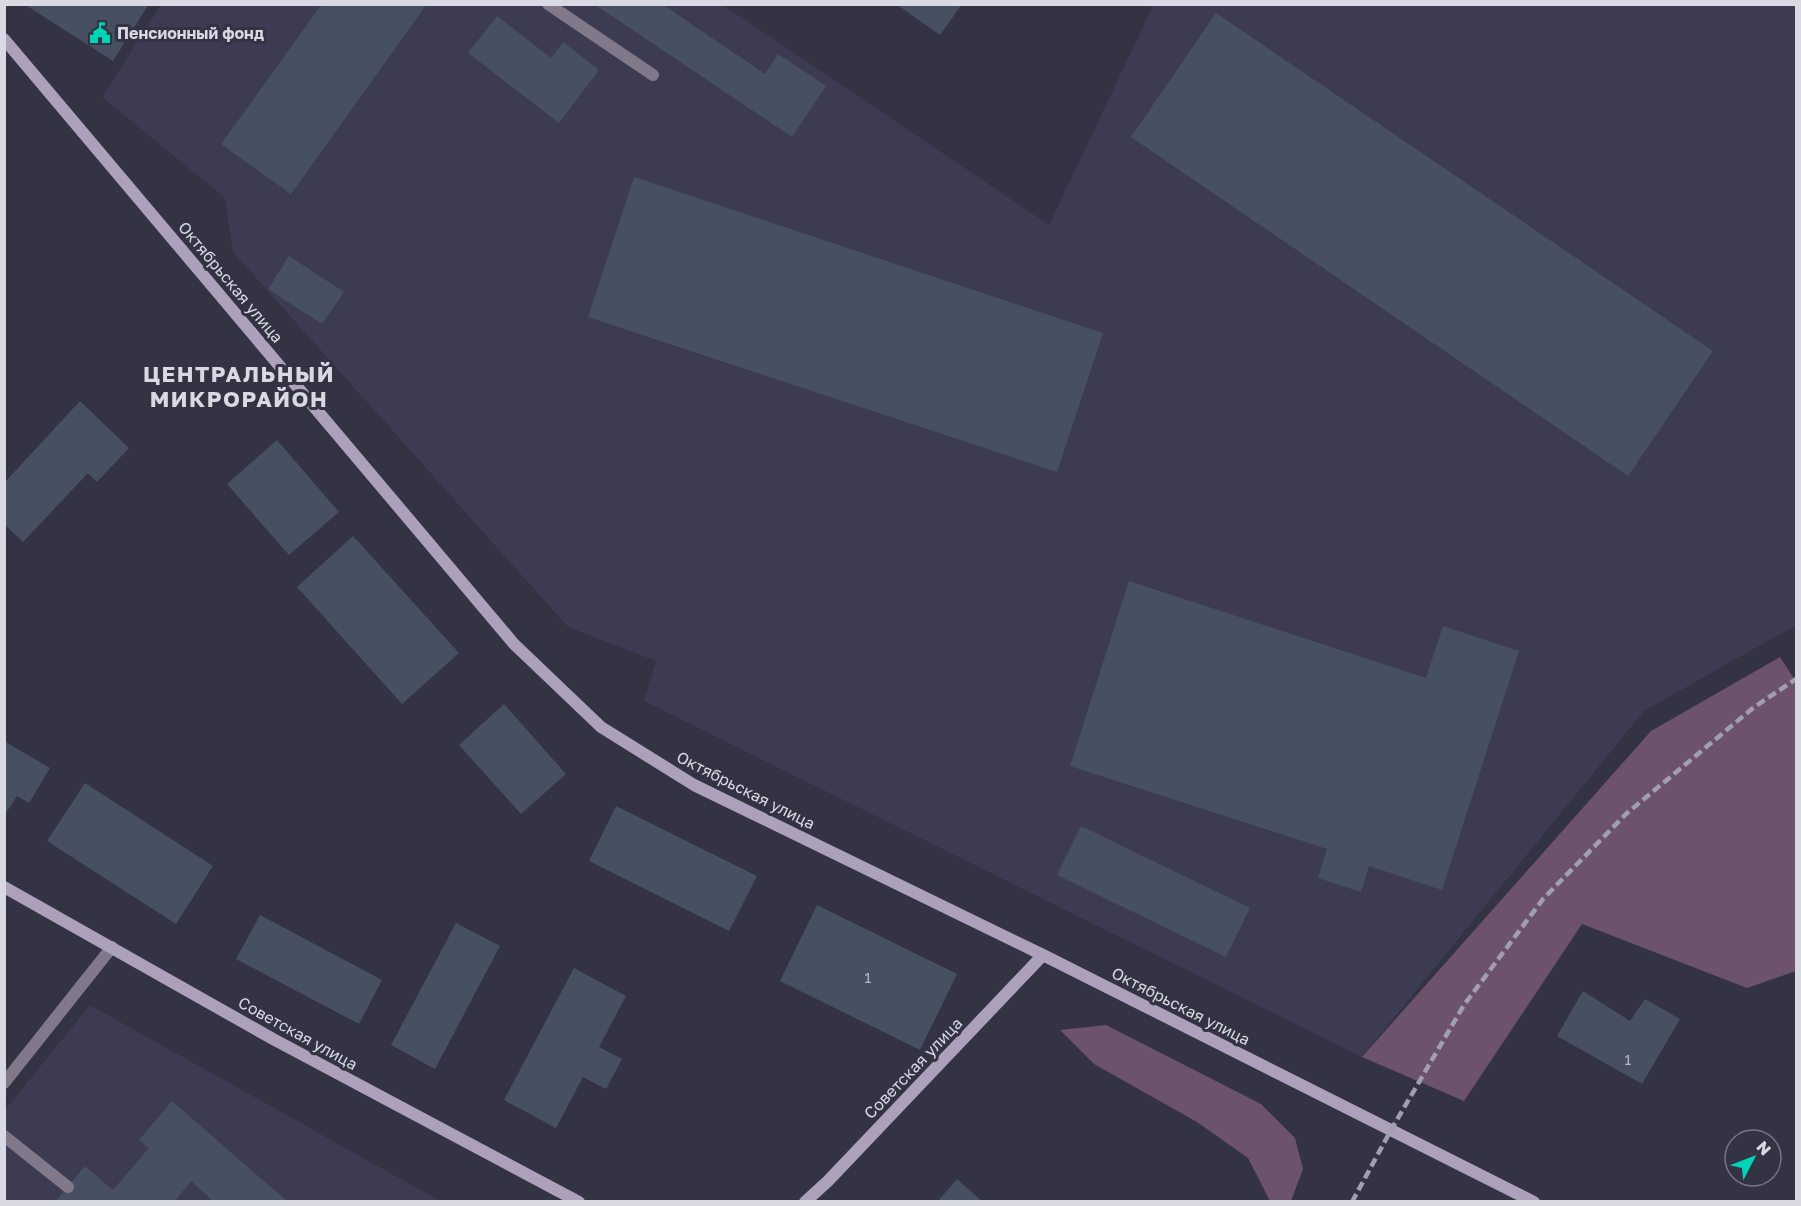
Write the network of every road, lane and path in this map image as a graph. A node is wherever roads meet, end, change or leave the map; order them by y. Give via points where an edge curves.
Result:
1 (548, 4) edge
2 (4, 39) edge
3 (653, 75) dead end
4 (4, 886) edge
5 (112, 947) junction
6 (1042, 956) junction
7 (4, 1083) edge
8 (4, 1136) edge
9 (68, 1186) dead end
10 (579, 1202) edge
11 (805, 1202) edge
12 (1534, 1202) edge

1 - 3 lane
2 - 6 main road, Октябрьская улица via 514,644 601,727 694,785
4 - 5 main road, Советская улица
5 - 7 lane
5 - 10 main road, Советская улица via 273,1039
6 - 11 main road, Советская улица
6 - 12 main road, Октябрьская улица
8 - 9 lane

